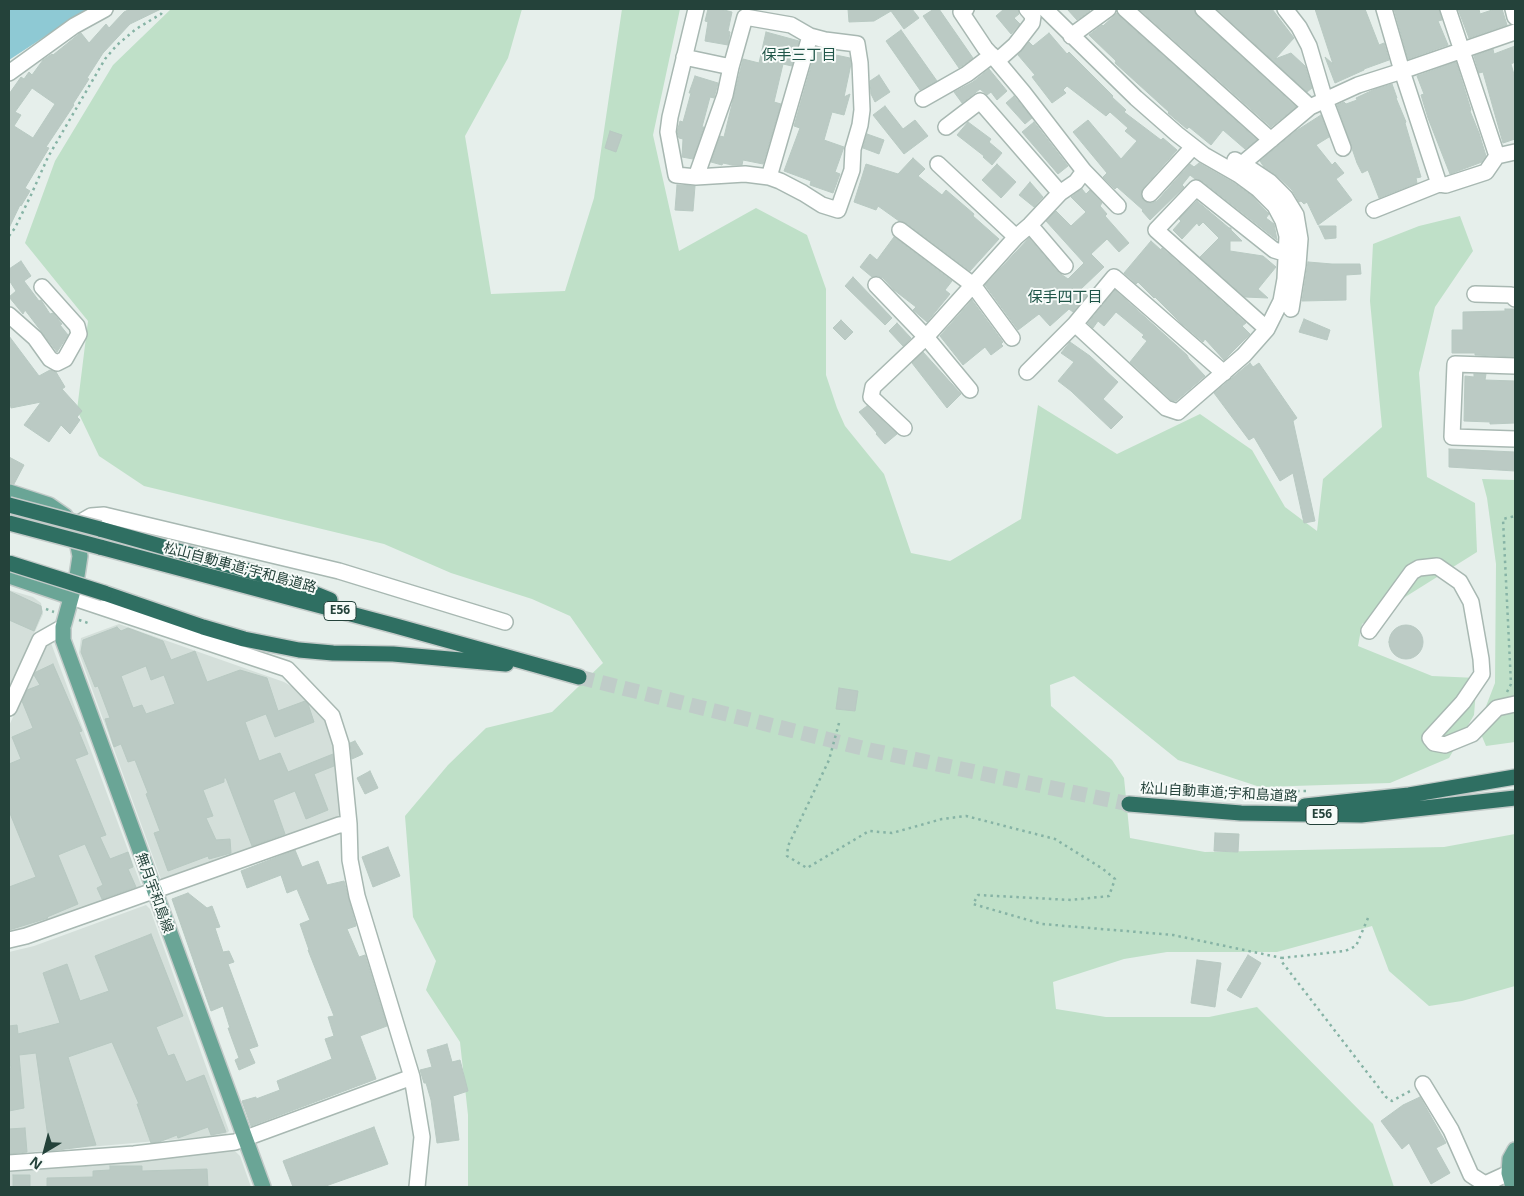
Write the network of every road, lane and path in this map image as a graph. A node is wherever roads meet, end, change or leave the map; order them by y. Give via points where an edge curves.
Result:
1 (105, 9) edge
2 (164, 9) edge
3 (696, 9) edge
4 (966, 9) edge
5 (1027, 9) edge
6 (1045, 9) edge
7 (1108, 9) edge
8 (1125, 9) edge
9 (1203, 9) edge
10 (1285, 9) edge
11 (1384, 9) edge
12 (1448, 9) edge
13 (1513, 9) edge
14 (1515, 17) edge
15 (1515, 32) edge
16 (810, 36) junction
17 (1071, 36) junction
18 (1462, 51) junction
19 (684, 57) junction
20 (994, 58) junction
21 (731, 67) junction
22 (1402, 71) junction
23 (9, 73) edge
24 (923, 100) dead end
25 (1325, 100) junction
26 (1310, 107) junction
27 (946, 127) dead end
28 (1270, 140) junction
29 (1343, 148) dead end
30 (1198, 151) junction
31 (1515, 152) edge
32 (1497, 156) junction
33 (938, 164) dead end
34 (1242, 164) junction
35 (1084, 171) junction
36 (696, 177) junction
37 (769, 177) junction
38 (1439, 184) junction
39 (1060, 194) junction
40 (1150, 194) dead end
41 (1118, 206) dead end
42 (1374, 210) dead end
43 (1030, 225) junction
44 (900, 230) dead end
45 (9, 236) edge
46 (1016, 237) junction
47 (1287, 254) junction
48 (1064, 266) dead end
49 (876, 285) dead end
50 (973, 285) junction
51 (42, 287) dead end
52 (1475, 294) dead end
53 (1515, 299) edge
54 (1291, 309) dead end
55 (9, 315) edge
56 (1075, 324) junction
57 (1267, 328) junction
58 (926, 336) junction
59 (1012, 338) dead end
60 (1515, 366) edge
61 (1027, 372) dead end
62 (1224, 373) junction
63 (970, 390) dead end
64 (904, 428) dead end
65 (1515, 439) edge
66 (9, 492) edge
67 (9, 504) edge
68 (1515, 516) edge
69 (9, 523) edge
70 (72, 527) junction
71 (9, 563) edge
72 (9, 576) edge
73 (71, 597) junction
74 (505, 622) dead end
75 (396, 626) junction
76 (63, 627) junction
77 (1369, 631) dead end
78 (550, 669) junction
79 (579, 677) tunnel mouth
80 (1510, 705) edge
81 (9, 708) edge
82 (839, 723) dead end
83 (1515, 777) edge
84 (1313, 791) dead end
85 (1193, 792) dead end
86 (1514, 799) edge
87 (1129, 804) tunnel mouth
88 (1241, 813) junction
89 (349, 824) junction
90 (154, 892) junction
91 (1368, 918) dead end
92 (9, 940) edge
93 (1282, 958) junction
94 (412, 1077) junction
95 (1422, 1084) joint
96 (245, 1139) junction
97 (1515, 1150) edge
98 (9, 1163) edge
99 (1511, 1180) edge
100 (263, 1187) edge
101 (418, 1187) edge

1 - 23 street via 74,26
2 - 45 path via 162,14 117,45 105,59 48,156
3 - 19 street
4 - 20 street via 961,12
5 - 20 street via 1034,16 1032,23 1014,45
6 - 17 street
7 - 17 street
8 - 28 street
9 - 26 street
10 - 25 street via 1309,46
11 - 22 street
12 - 18 street
13 - 14 street
15 - 18 street
16 - 21 street via 791,25 745,17
16 - 37 street
16 - 37 street via 857,44 862,110 852,170 838,210
17 - 30 street
18 - 22 street
18 - 32 street
19 - 21 street
19 - 36 street via 668,132 676,175
20 - 24 street
20 - 35 street
21 - 36 street via 725,95
22 - 25 street
22 - 38 street
25 - 26 street
25 - 29 street
26 - 28 street
27 - 39 street via 980,101
28 - 34 street
30 - 34 street
30 - 40 street
30 - 47 street via 1258,189 1275,206 1287,236
31 - 32 street
32 - 38 street via 1486,172 1446,185
33 - 46 street
34 - 54 street via 1270,182 1296,214 1300,239
35 - 39 street
35 - 41 street
36 - 37 street via 745,174
38 - 42 street
39 - 43 street
43 - 46 street
43 - 48 street
44 - 50 street
46 - 50 street
47 - 57 street via 1281,301
47 - 57 street via 1274,250 1196,188 1156,230
49 - 58 street
50 - 58 street
50 - 59 street
51 - 55 street via 77,326 79,334 65,359 57,363 50,359 35,338
52 - 53 street via 1510,295
56 - 61 street
56 - 62 street via 1166,408 1178,412
56 - 62 street via 1114,277
57 - 62 street
58 - 63 street
58 - 64 street via 873,388 871,397
60 - 65 street via 1455,364 1452,437
66 - 70 main road, 無月宇和島線 via 48,505 65,516
67 - 75 highway, bridge via 281,580
68 - 80 path via 1503,519 1511,684 1506,694
69 - 75 highway, 松山自動車道;宇和島道路 / E56, bridge
70 - 73 main road, 無月宇和島線 via 80,556
70 - 74 street via 91,516 104,515 339,571
71 - 78 highway, bridge via 203,627 299,650 393,654
72 - 73 main road
73 - 76 main road, 無月宇和島線
73 - 89 street via 287,668 332,716 341,744
75 - 78 highway, 松山自動車道;宇和島道路 / E56
76 - 81 street via 40,640
76 - 90 main road, 無月宇和島線 via 63,640
77 - 80 street via 1412,572 1437,566 1460,582 1471,602 1482,674 1463,702 1430,738 1434,743 1445,745 1472,734 1497,708
78 - 79 highway, 松山自動車道;宇和島道路 / E56
82 - 93 path via 829,760 788,846 787,856 807,868 869,832 892,833 966,816 1055,839 1104,869 1114,879 1109,896 1071,900 978,894 973,904 1042,924 1174,935
83 - 88 highway via 1409,795
84 - 85 path
86 - 88 highway, 松山自動車道;宇和島道路 / E56 via 1361,815
87 - 88 highway, 松山自動車道;宇和島道路 / E56
89 - 90 street
89 - 94 street via 350,860 357,896
90 - 92 street
90 - 96 main road, 無月宇和島線
91 - 93 path via 1356,946 1345,951
93 - 95 path via 1386,1097 1392,1101
94 - 96 street
94 - 101 street via 422,1136
95 - 99 street via 1451,1130 1471,1175 1485,1184
96 - 98 street via 134,1154
96 - 100 main road, 無月宇和島線
97 - 99 main road via 1510,1159

